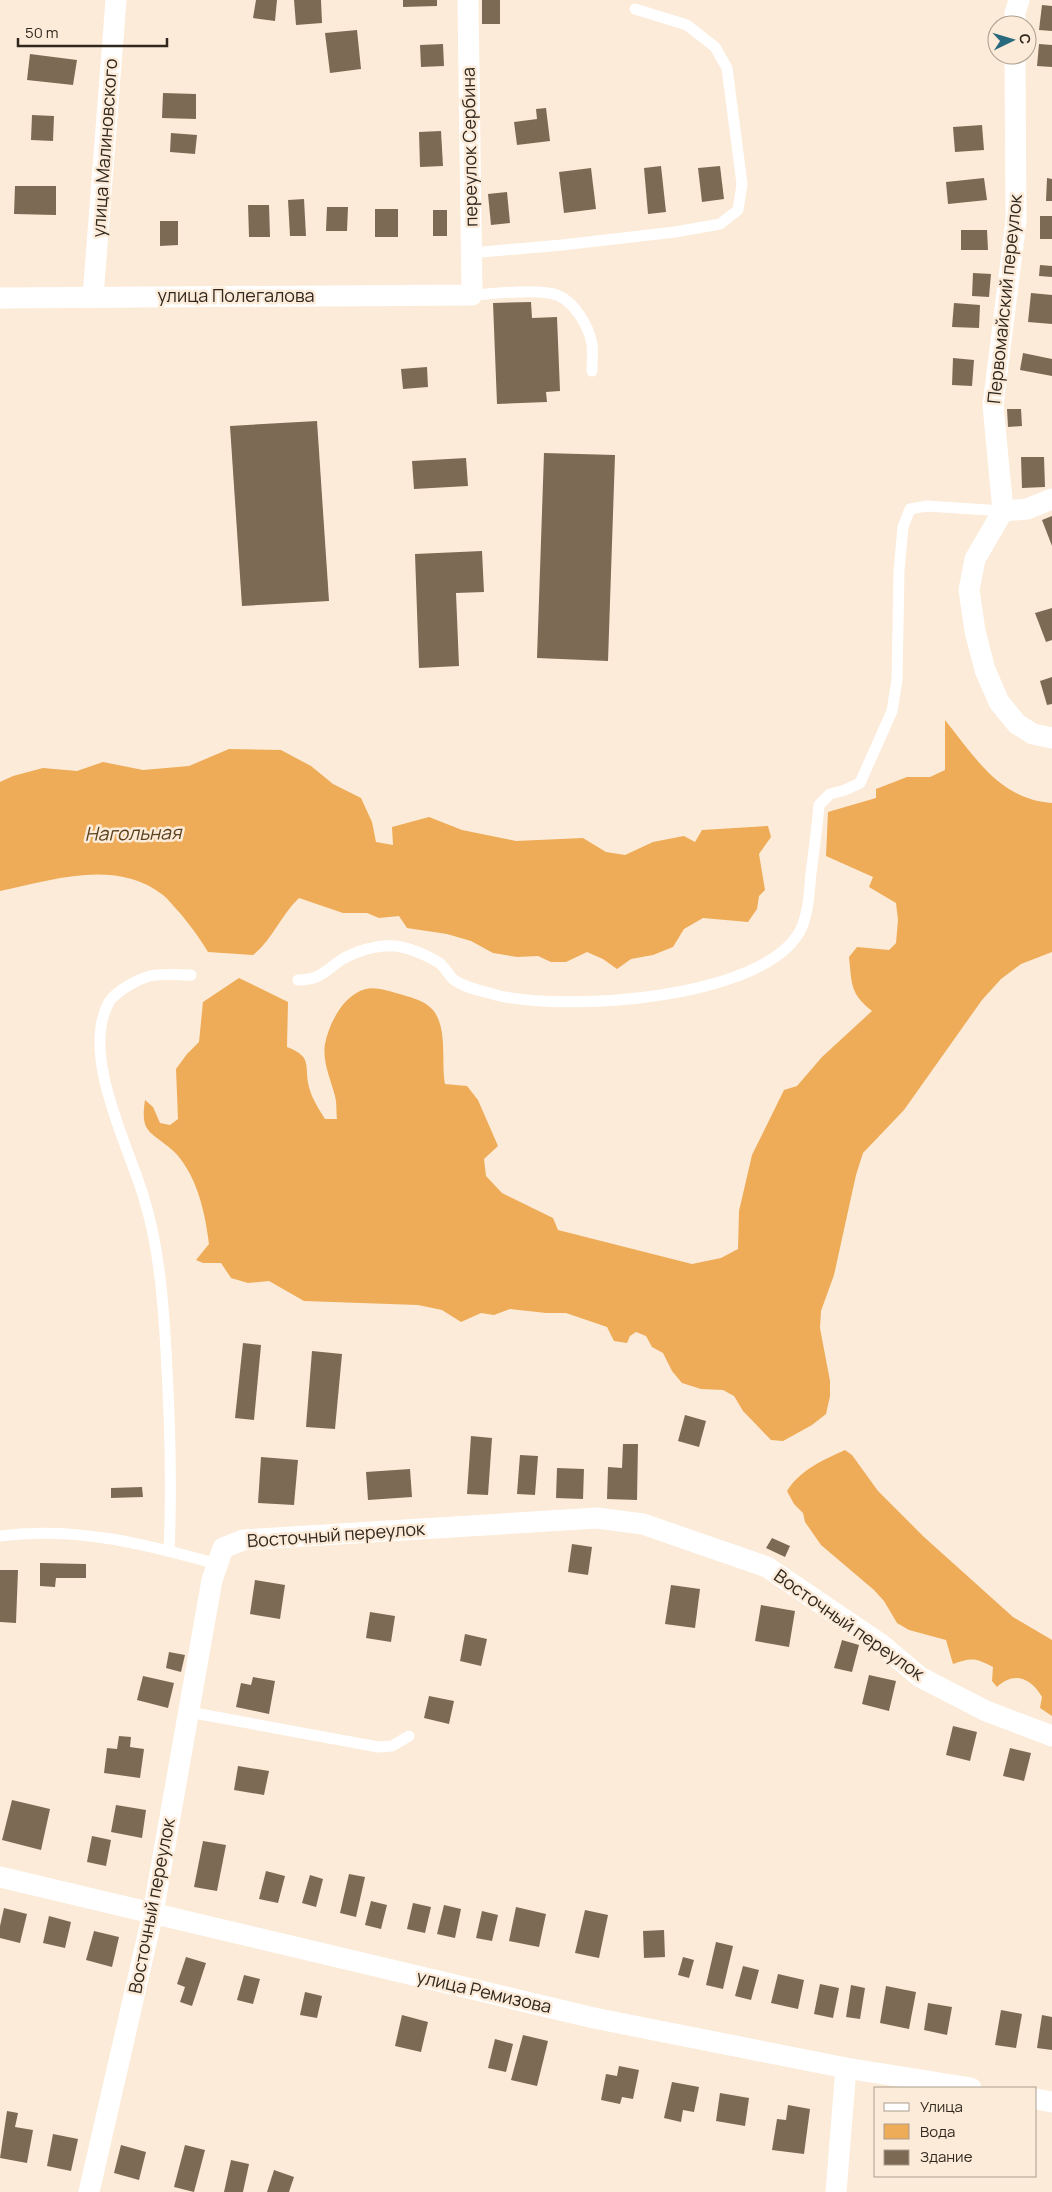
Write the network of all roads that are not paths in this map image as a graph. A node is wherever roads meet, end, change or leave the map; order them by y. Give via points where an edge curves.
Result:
1 (116, 0) edge
2 (468, 0) edge
3 (1019, 0) edge
4 (635, 9) dead end
5 (1015, 15) edge
6 (1016, 65) edge
7 (472, 253) junction
8 (472, 295) junction
9 (93, 297) junction
10 (0, 298) edge
11 (592, 371) dead end
12 (1052, 499) edge
13 (1004, 510) junction
14 (1052, 738) edge
15 (191, 975) dead end
16 (298, 980) dead end
17 (0, 1536) edge
18 (169, 1551) junction
19 (217, 1564) junction
20 (189, 1712) junction
21 (409, 1736) dead end
22 (1052, 1736) edge
23 (0, 1877) edge
24 (153, 1913) junction
25 (846, 2068) junction
26 (965, 2087) edge
27 (1037, 2099) edge
28 (1052, 2102) edge
29 (89, 2192) edge
30 (836, 2192) edge

1 - 9 street, улица Малиновского
2 - 7 street, переулок Сербина
3 - 5 street
4 - 7 lane via 687,25 715,47 727,68 742,184 738,210 720,224 675,232
6 - 13 street, Первомайский переулок via 1016,221 993,405
7 - 8 street, переулок Сербина
8 - 9 street, улица Полегалова
8 - 11 lane via 536,292 556,295 568,302 588,330 592,345
9 - 10 street, улица Полегалова
12 - 13 street via 1027,509
13 - 14 street via 975,559 968,590 975,631 985,670 999,702 1017,724 1033,734
13 - 16 lane via 927,506 910,509 903,527 898,571 897,680 892,711 860,783 830,794 819,805 808,909 800,930 786,948 762,966 698,988 663,995 570,1003 541,1002 466,986 438,962 396,946 377,946 343,959 318,977
15 - 18 lane via 149,976 124,989 110,1002 102,1023 100,1047 110,1103 143,1195 157,1260 168,1395
17 - 18 lane via 29,1532 121,1539
18 - 19 lane
19 - 20 street, Восточный переулок
19 - 22 street, Восточный переулок via 224,1548 243,1540 597,1518 643,1524 767,1567 882,1645 920,1676 986,1711
20 - 21 lane via 378,1747 392,1746
20 - 24 street, Восточный переулок
23 - 24 street, улица Ремизова
24 - 25 street, улица Ремизова via 594,2018
24 - 29 street, Восточный переулок
25 - 26 street, улица Ремизова
25 - 30 street
27 - 28 street

